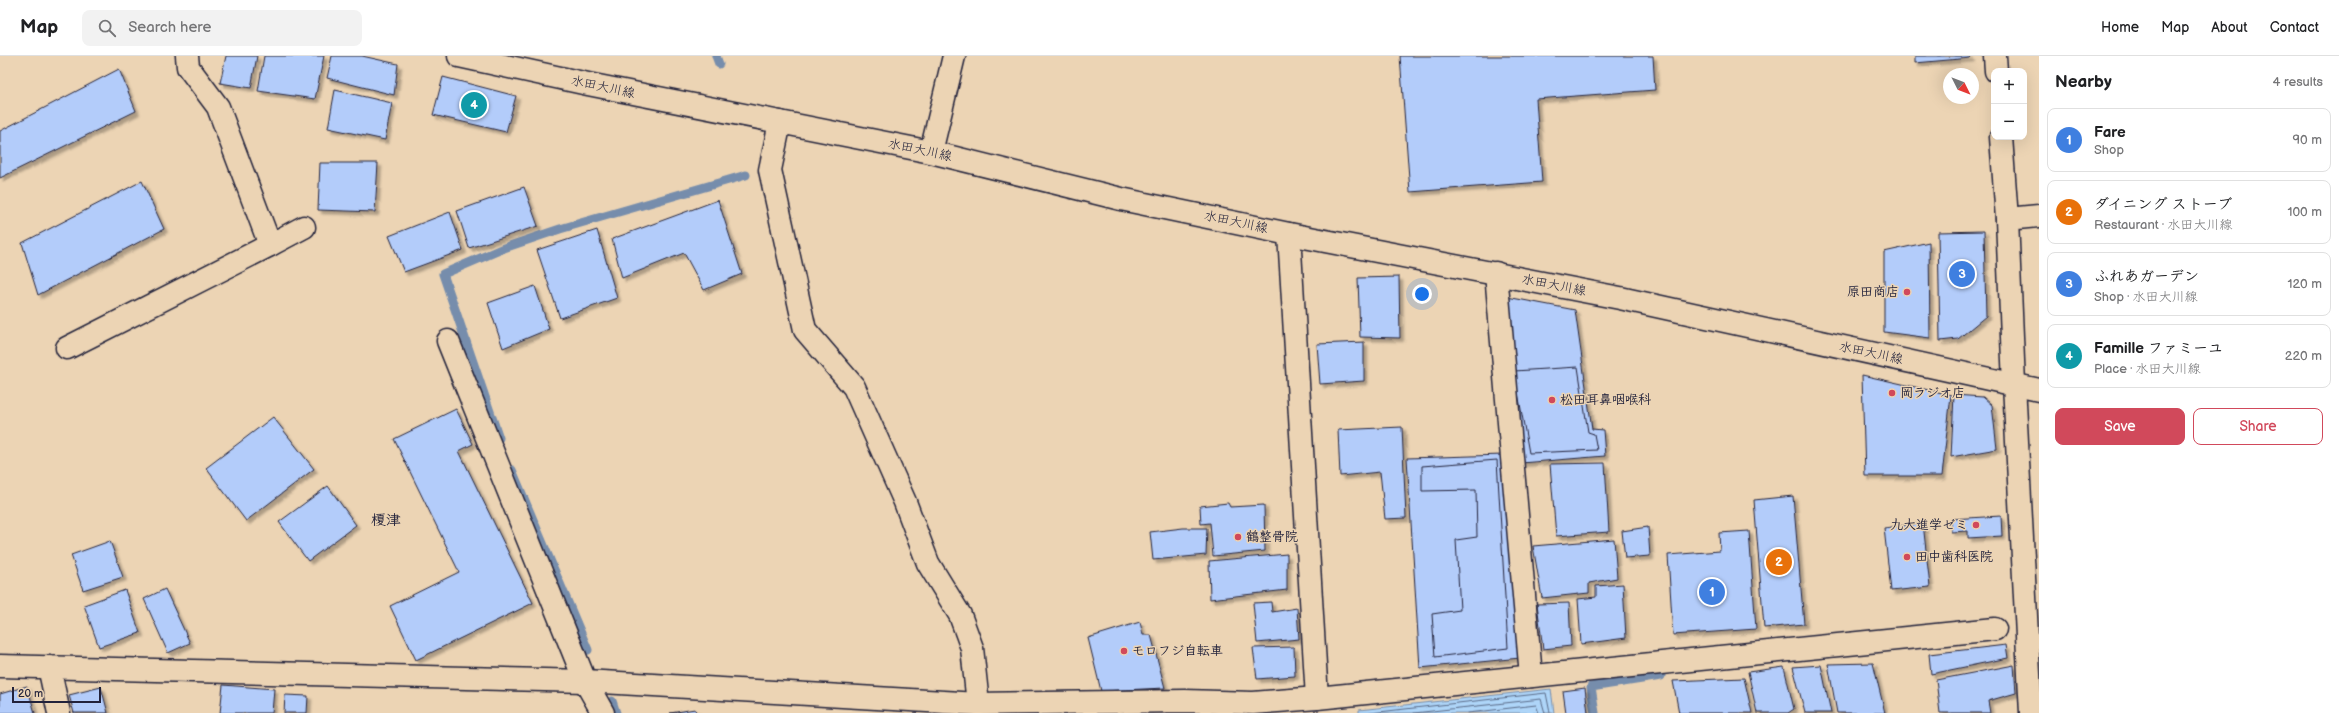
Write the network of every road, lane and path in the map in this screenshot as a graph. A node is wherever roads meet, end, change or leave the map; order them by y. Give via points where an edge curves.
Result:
1 (187, 56) edge
2 (460, 56) edge
3 (954, 56) edge
4 (1995, 56) edge
5 (1996, 68) edge
6 (780, 122) junction
7 (2001, 140) edge
8 (931, 152) junction
9 (2039, 216) edge
10 (2007, 219) junction
11 (304, 227) dead end
12 (1289, 234) junction
13 (270, 245) junction
14 (1496, 273) junction
15 (448, 341) dead end
16 (67, 348) dead end
17 (2014, 384) junction
18 (2039, 390) edge
19 (1995, 629) dead end
20 (0, 666) edge
21 (49, 667) junction
22 (1532, 676) junction
23 (585, 681) junction
24 (1317, 698) junction
25 (978, 704) junction
26 (1100, 708) edge
27 (59, 713) edge
28 (603, 713) edge
29 (2031, 713) edge

1 - 13 street via 188,67 218,107
2 - 6 street, 水田大川線
3 - 8 street
4 - 5 street
6 - 8 street, 水田大川線
6 - 25 street via 770,170 805,330 854,387 905,502 928,563 960,615 972,648
7 - 10 street
8 - 12 street, 水田大川線 via 1121,199
9 - 10 street
10 - 17 street
11 - 13 street
12 - 14 street, 水田大川線
12 - 24 street
13 - 16 street
14 - 17 street, 水田大川線
14 - 22 street
15 - 23 street
17 - 18 street, 水田大川線
17 - 29 street
19 - 22 street
20 - 21 street
21 - 23 street
21 - 27 street
22 - 24 street
23 - 25 street
23 - 28 street
24 - 26 street via 1253,703
25 - 26 street

